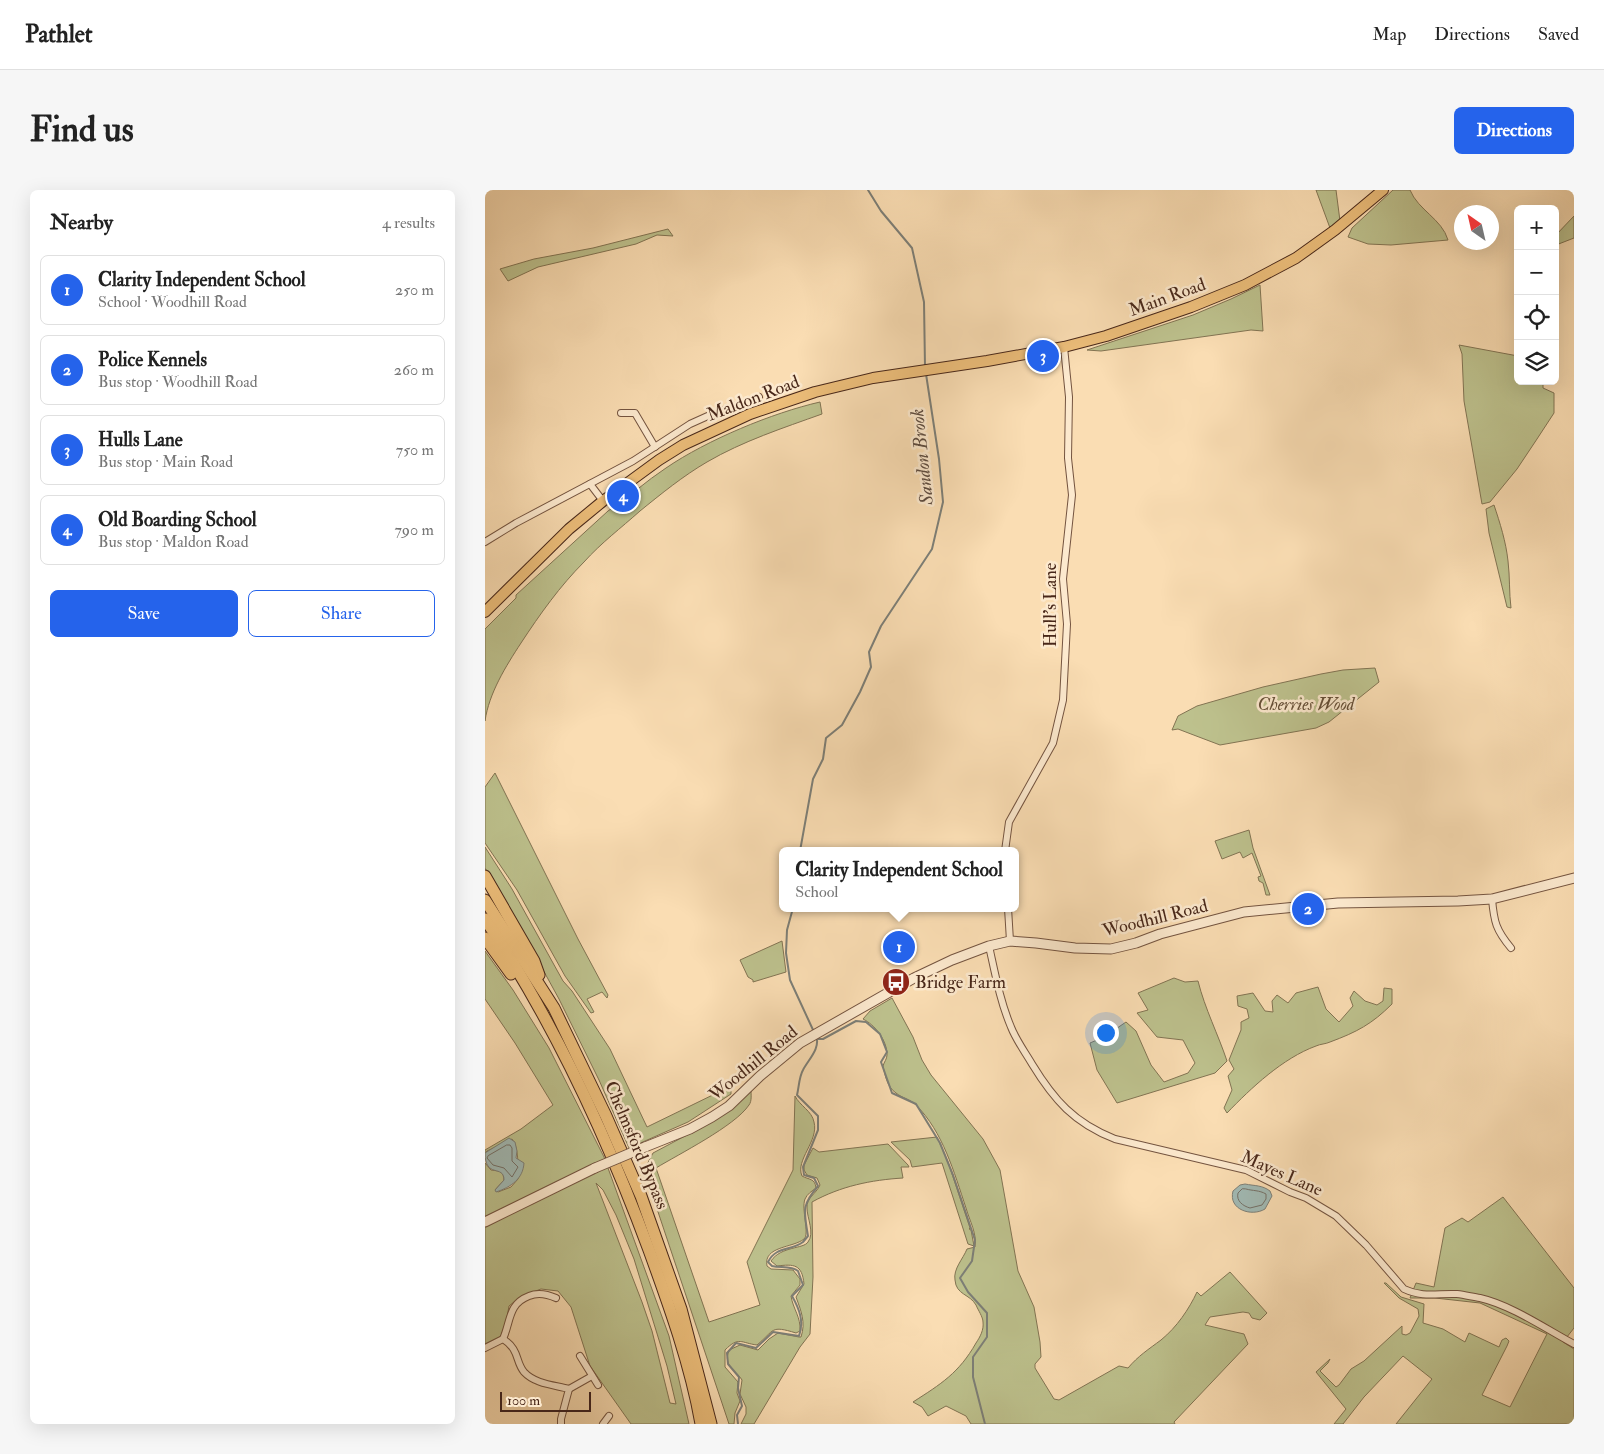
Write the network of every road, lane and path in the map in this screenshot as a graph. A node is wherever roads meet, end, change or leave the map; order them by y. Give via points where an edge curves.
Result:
1 (1383, 190) edge
2 (1064, 347) junction
3 (934, 369) joint
4 (759, 397) dead end
5 (621, 413) dead end
6 (655, 447) junction
7 (590, 484) junction
8 (603, 501) junction
9 (485, 542) edge
10 (485, 612) edge
11 (1005, 847) edge
12 (485, 876) edge
13 (1574, 878) edge
14 (1492, 899) junction
15 (485, 900) edge
16 (1008, 912) edge
17 (485, 919) edge
18 (485, 938) edge
19 (1010, 941) junction
20 (989, 946) junction
21 (1511, 948) dead end
22 (553, 1008) junction
23 (547, 1024) junction
24 (485, 1222) edge
25 (557, 1298) dead end
26 (503, 1340) junction
27 (1574, 1344) edge
28 (485, 1348) edge
29 (581, 1356) dead end
30 (592, 1376) junction
31 (598, 1385) dead end
32 (569, 1389) junction
33 (609, 1416) dead end
34 (705, 1420) edge
35 (561, 1424) edge
36 (603, 1424) edge

1 - 2 main road, Main Road via 1296,258 1245,285 1122,331
2 - 3 main road, Main Road
2 - 11 street, Hull's Lane via 1072,495 1063,579 1067,624 1063,700 1053,743 1012,814
3 - 8 main road, Maldon Road via 873,378 815,392 750,414 683,445
4 - 6 street, Maldon Road via 690,424
5 - 6 street via 635,413
6 - 7 street, Maldon Road
7 - 8 street
7 - 9 street, Maldon Road
8 - 10 main road, Maldon Road via 569,529
12 - 22 highway via 534,962
13 - 14 street, Woodhill Road
14 - 19 street, Woodhill Road via 1338,903 1245,912 1111,950
14 - 21 street via 1497,930
15 - 22 highway, Chelmsford Bypass
16 - 19 street
17 - 23 highway, Chelmsford Bypass
18 - 23 highway
19 - 20 street, Woodhill Road
20 - 24 street, Woodhill Road, bridge via 914,978 800,1044 712,1117 595,1168
20 - 27 street, Mayes Lane via 1011,1028 1041,1080 1066,1111 1081,1123 1115,1139 1246,1170 1336,1216 1404,1289 1426,1296 1456,1294 1483,1299 1503,1306
22 - 34 highway, Chelmsford Bypass via 603,1108 641,1196 681,1309
23 - 34 highway, Chelmsford Bypass via 598,1121 621,1177 674,1322
25 - 26 street via 534,1294 520,1300 513,1308
26 - 28 street
26 - 32 street via 515,1350 529,1376 539,1382
29 - 30 street
30 - 31 street
30 - 32 street
32 - 35 street
33 - 36 street

